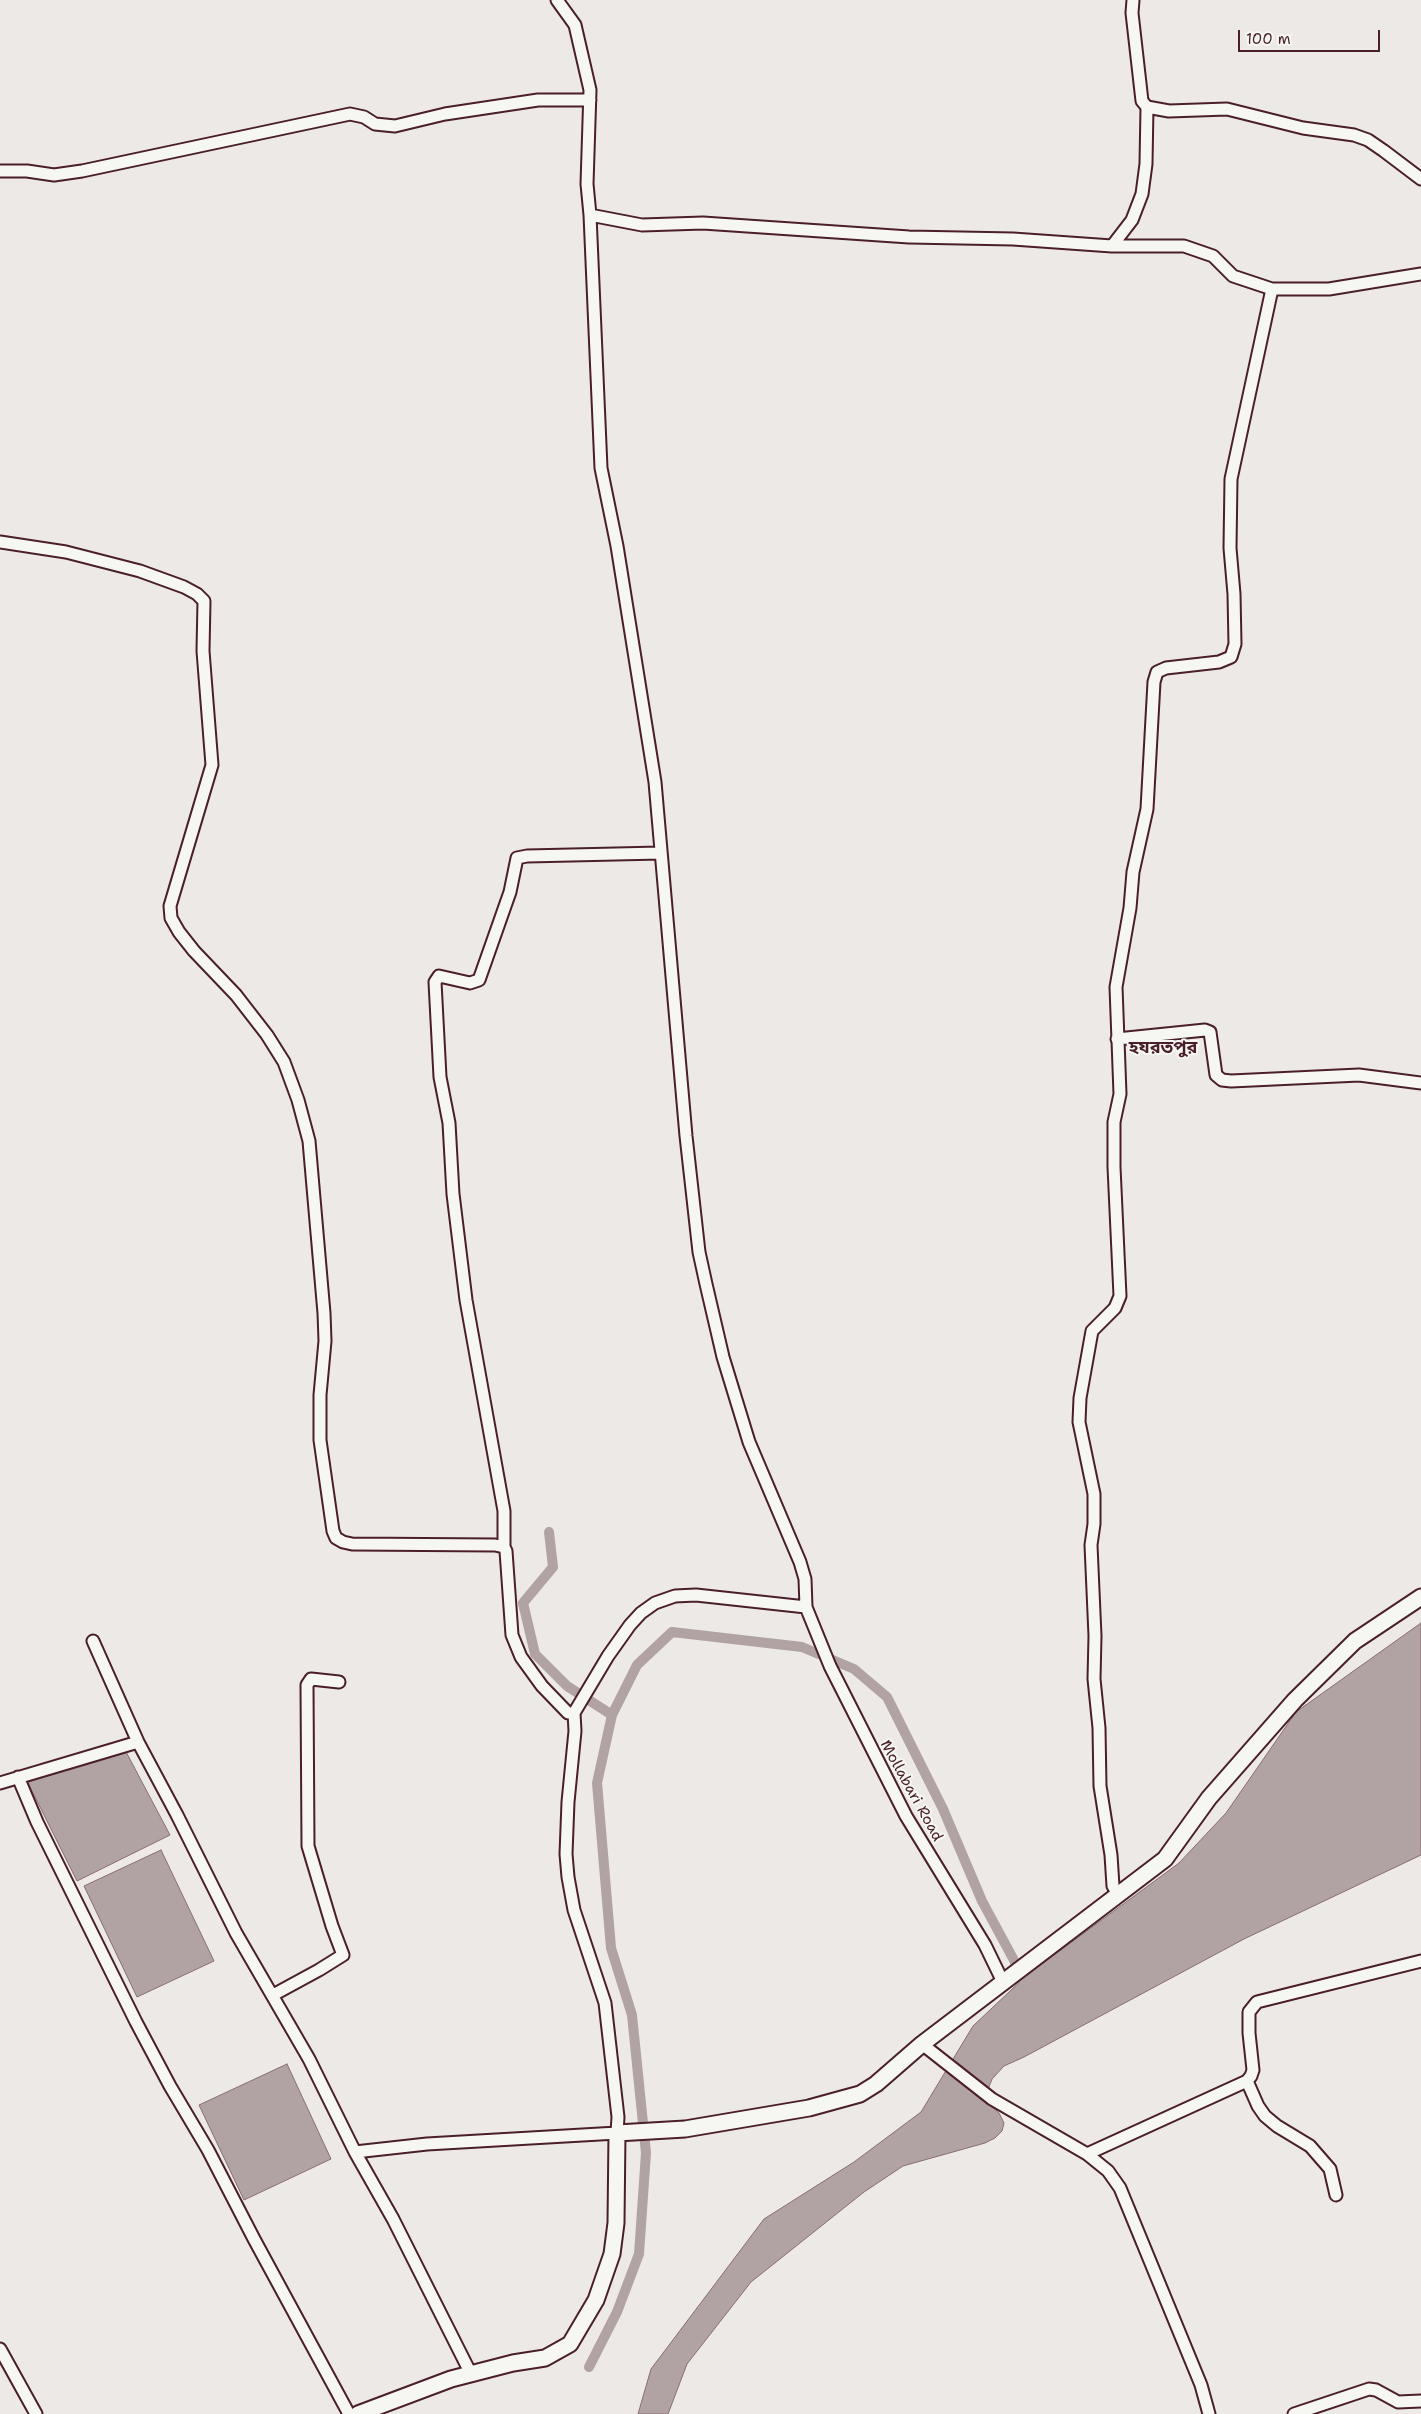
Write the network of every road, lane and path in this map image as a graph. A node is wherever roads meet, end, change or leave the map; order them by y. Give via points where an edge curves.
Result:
1 (558, 0) edge
2 (1133, 0) edge
3 (590, 100) junction
4 (1147, 107) junction
5 (0, 171) edge
6 (1421, 179) edge
7 (590, 215) junction
8 (1112, 246) junction
9 (1421, 274) edge
10 (1272, 289) junction
11 (0, 542) edge
12 (660, 853) junction
13 (1117, 1039) junction
14 (1421, 1083) edge
15 (504, 1547) junction
16 (1421, 1597) edge
17 (806, 1607) junction
18 (93, 1640) dead end
19 (339, 1682) dead end
20 (576, 1711) junction
21 (138, 1742) junction
22 (18, 1778) junction
23 (0, 1783) edge
24 (1118, 1896) junction
25 (1421, 1961) edge
26 (1014, 1974) junction
27 (273, 1995) junction
28 (922, 2044) junction
29 (1247, 2081) junction
30 (621, 2133) junction
31 (355, 2152) junction
32 (1087, 2154) junction
33 (1336, 2194) dead end
34 (0, 2349) edge
35 (471, 2374) junction
36 (1421, 2401) edge
37 (36, 2414) edge
38 (349, 2414) edge
39 (358, 2414) edge
40 (1209, 2414) edge
41 (1294, 2414) edge

1 - 3 street, Mollabari Road via 575,25
2 - 4 street via 1142,101
3 - 5 street via 538,100 445,114 395,126 375,124 350,114 82,171 54,175
3 - 7 street, Mollabari Road via 587,184
4 - 6 street via 1169,111 1227,109 1303,128 1354,135 1368,140
4 - 8 street via 1142,194 1132,220
7 - 8 street via 642,225 703,223
7 - 12 street, Mollabari Road via 601,468 648,735
8 - 10 street via 1184,246 1213,256 1233,276
9 - 10 street via 1329,289
10 - 13 street via 1231,479 1230,548 1235,644 1231,657 1219,662 1166,668 1157,672 1154,682 1147,809 1133,872 1116,987
11 - 15 street via 66,552 140,571 184,587 204,601 203,651 212,765 170,906 175,925 194,951 236,995 284,1062 309,1141 325,1341 320,1440 333,1531 336,1538 352,1544
12 - 15 street via 517,858 510,892 479,980 470,983 439,976 435,982 440,1077 449,1123 453,1194 474,1358 504,1511
12 - 17 street, Mollabari Road via 699,1252 733,1390 762,1475 800,1562 805,1579
13 - 14 street via 1210,1032 1216,1074 1222,1080 1359,1075
13 - 24 street via 1120,1094 1114,1122 1114,1167 1120,1296 1115,1308 1092,1331 1079,1422 1094,1494 1091,1545 1100,1786 1113,1886
15 - 20 street via 512,1635 521,1657 542,1686 568,1713
16 - 24 street via 1355,1641 1295,1700 1209,1798 1165,1859
17 - 20 street via 696,1595 675,1596 655,1603 630,1625
17 - 26 street, Mollabari Road via 830,1666 906,1816 985,1946
18 - 21 street
19 - 27 street via 311,1679 307,1685 308,1846 344,1955
20 - 30 street via 567,1811 568,1877 574,1910 605,2003
21 - 22 street
21 - 27 street via 236,1933
22 - 23 street
22 - 38 street via 136,2022
24 - 26 street
25 - 29 street via 1257,2002 1250,2012 1253,2070
26 - 28 street
27 - 31 street
28 - 30 street via 860,2094 809,2108 716,2124
28 - 32 street via 992,2099
29 - 32 street
29 - 33 street via 1265,2116 1310,2146 1330,2169
30 - 31 street
30 - 35 street via 612,2254 596,2300 570,2344 545,2358
31 - 35 street via 393,2219
32 - 40 street via 1108,2171 1120,2188 1201,2385
34 - 37 street
35 - 39 street
36 - 41 street via 1398,2402 1369,2389

